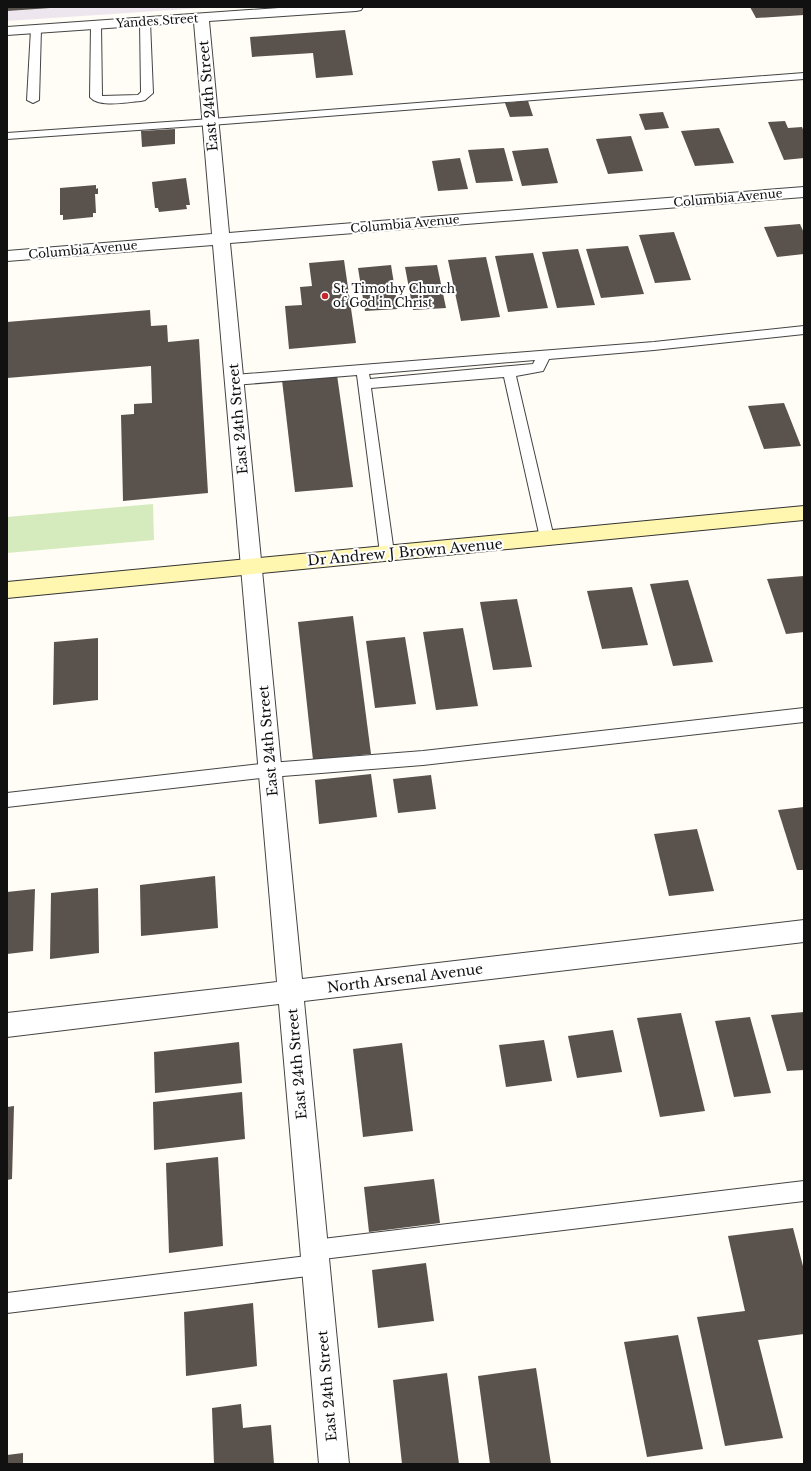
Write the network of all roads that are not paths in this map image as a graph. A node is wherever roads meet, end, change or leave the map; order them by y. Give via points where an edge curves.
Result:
1 (356, 7) edge
2 (201, 18) junction
3 (145, 22) junction
4 (96, 25) junction
5 (36, 29) junction
6 (7, 31) edge
7 (804, 76) edge
8 (33, 100) dead end
9 (211, 122) junction
10 (7, 136) edge
11 (804, 192) edge
12 (221, 239) junction
13 (7, 256) edge
14 (804, 330) edge
15 (544, 355) junction
16 (362, 370) junction
17 (509, 372) junction
18 (234, 380) junction
19 (364, 384) junction
20 (804, 513) edge
21 (547, 538) junction
22 (387, 553) junction
23 (252, 566) junction
24 (7, 590) edge
25 (804, 714) edge
26 (270, 770) junction
27 (7, 800) edge
28 (804, 931) edge
29 (291, 991) junction
30 (7, 1025) edge
31 (804, 1191) edge
32 (315, 1258) junction
33 (7, 1304) edge
34 (334, 1464) edge

1 - 2 street, Yandes Street
2 - 3 street, Yandes Street
2 - 9 street, East 24th Street
3 - 4 street, Yandes Street
3 - 4 lane via 147,93 141,98 101,100 96,97
4 - 5 street, Yandes Street
5 - 6 street, Yandes Street
5 - 8 lane
7 - 9 lane
9 - 10 lane
9 - 12 street, East 24th Street
11 - 12 street, Columbia Avenue
12 - 13 street, Columbia Avenue
12 - 18 street, East 24th Street
14 - 15 lane
15 - 16 lane
15 - 17 lane via 538,368
16 - 18 lane
16 - 19 lane
17 - 19 lane
17 - 21 lane
18 - 23 street, East 24th Street
19 - 22 lane
20 - 21 main road, Dr Andrew J Brown Avenue
21 - 22 main road, Dr Andrew J Brown Avenue
22 - 23 main road, Dr Andrew J Brown Avenue
23 - 24 main road, Dr Andrew J Brown Avenue
23 - 26 street, East 24th Street
25 - 26 lane via 423,758
26 - 27 lane
26 - 29 street, East 24th Street
28 - 29 street, North Arsenal Avenue
29 - 30 street, North Arsenal Avenue
29 - 32 street, East 24th Street
31 - 32 lane
32 - 33 lane
32 - 34 street, East 24th Street

